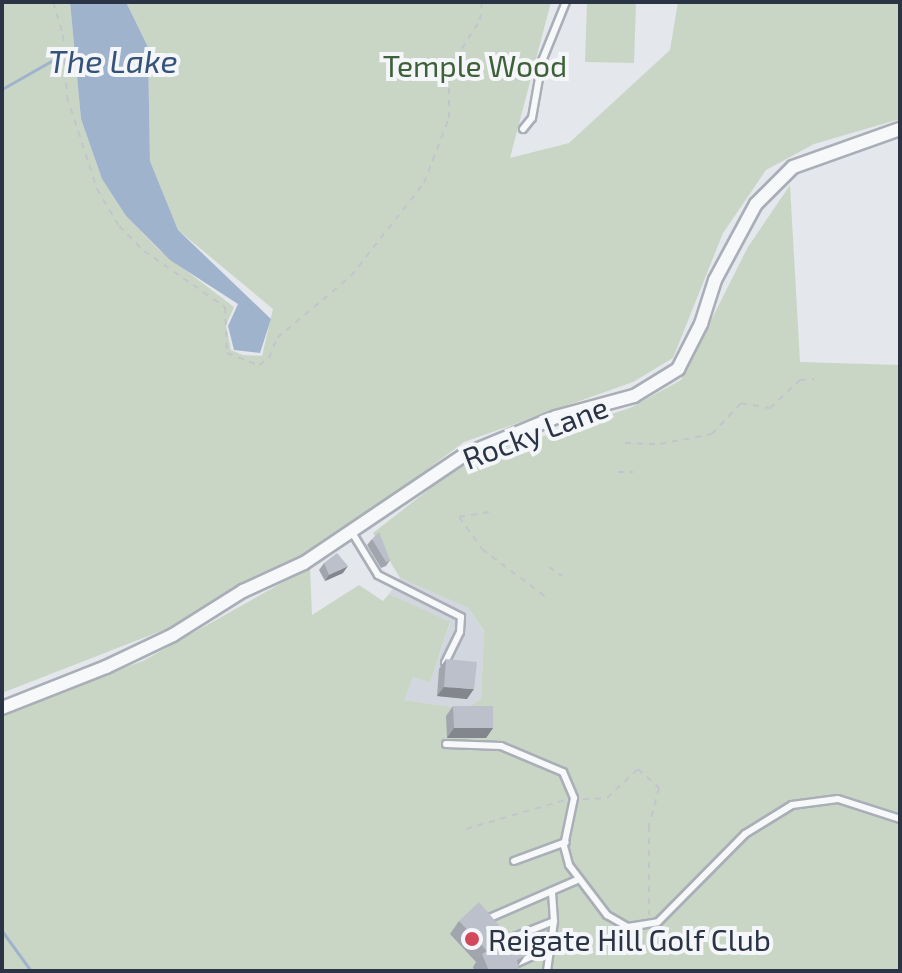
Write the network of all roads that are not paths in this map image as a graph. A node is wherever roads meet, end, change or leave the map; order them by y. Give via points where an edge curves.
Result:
1 (566, 2) edge
2 (523, 129) dead end
3 (900, 129) edge
4 (353, 534) junction
5 (445, 663) edge
6 (2, 708) edge
7 (446, 744) dead end
8 (900, 819) edge
9 (566, 842) junction
10 (514, 861) dead end
11 (577, 880) junction
12 (552, 891) junction
13 (554, 921) junction
14 (550, 948) junction
15 (516, 963) edge
16 (547, 971) edge

1 - 2 lane via 542,61 532,118
3 - 4 street, Rocky Lane via 793,167 756,204 715,280 678,369 634,396 556,417 464,455
4 - 5 lane via 378,575 461,617
4 - 6 street, Rocky Lane via 243,591 173,635
7 - 9 lane via 485,742 563,772 573,785 574,799
8 - 11 lane via 838,799 792,805 745,834 668,914 644,927 617,923
9 - 10 lane
9 - 11 lane
11 - 12 lane
12 - 13 lane
12 - 13 lane via 483,921 505,942
13 - 14 lane
14 - 15 lane
14 - 16 lane

